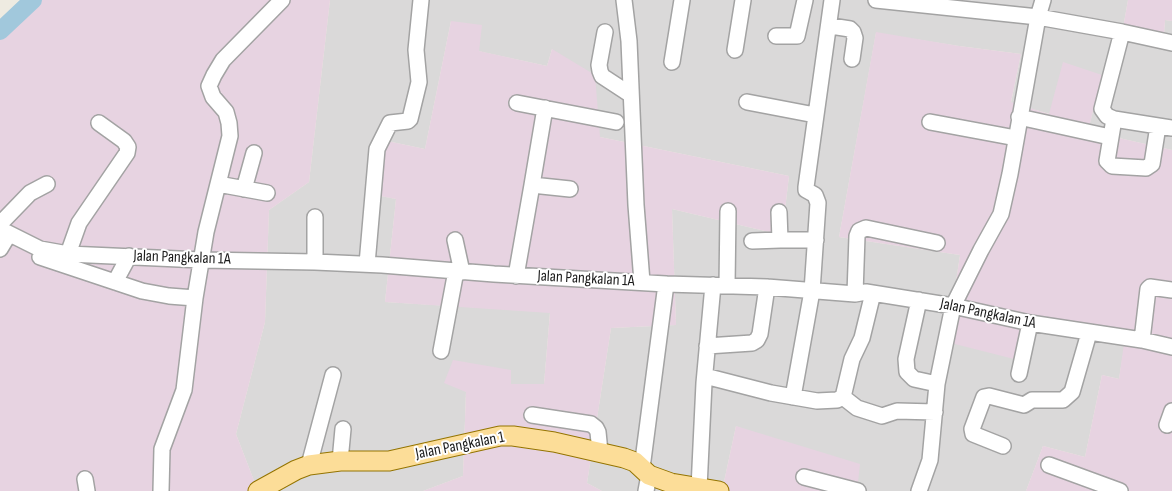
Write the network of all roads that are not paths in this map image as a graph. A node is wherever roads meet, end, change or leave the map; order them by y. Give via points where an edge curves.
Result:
1 (282, 0) edge
2 (421, 0) edge
3 (624, 0) edge
4 (682, 0) edge
5 (743, 0) edge
6 (805, 0) edge
7 (832, 0) edge
8 (876, 0) edge
9 (1043, 0) edge
10 (967, 4) edge
11 (1038, 17) junction
12 (831, 26) dead end
13 (605, 32) dead end
14 (1122, 32) junction
15 (776, 36) dead end
16 (1172, 43) edge
17 (736, 50) dead end
18 (852, 59) dead end
19 (672, 62) dead end
20 (631, 95) junction
21 (746, 102) dead end
22 (517, 103) dead end
23 (545, 108) junction
24 (815, 115) junction
25 (1019, 118) junction
26 (1114, 119) junction
27 (616, 122) dead end
28 (930, 122) dead end
29 (99, 123) dead end
30 (1165, 127) edge
31 (1110, 137) junction
32 (1016, 138) junction
33 (254, 153) dead end
34 (46, 184) dead end
35 (218, 184) junction
36 (532, 186) junction
37 (244, 189) junction
38 (570, 189) dead end
39 (267, 193) dead end
40 (728, 211) dead end
41 (779, 212) dead end
42 (315, 217) dead end
43 (3, 229) edge
44 (455, 240) dead end
45 (780, 240) junction
46 (816, 240) junction
47 (752, 241) dead end
48 (937, 243) dead end
49 (0, 249) edge
50 (18, 249) dead end
51 (68, 254) junction
52 (129, 256) junction
53 (201, 260) junction
54 (315, 262) junction
55 (367, 264) junction
56 (459, 272) junction
57 (516, 276) junction
58 (115, 282) junction
59 (642, 282) junction
60 (666, 284) junction
61 (720, 285) junction
62 (767, 287) junction
63 (1172, 290) edge
64 (812, 291) junction
65 (873, 293) junction
66 (855, 294) junction
67 (195, 298) junction
68 (919, 300) junction
69 (953, 306) junction
70 (1030, 323) junction
71 (1089, 333) junction
72 (1142, 340) junction
73 (707, 346) junction
74 (1172, 347) edge
75 (441, 351) dead end
76 (333, 374) dead end
77 (1019, 374) dead end
78 (705, 376) junction
79 (937, 384) junction
80 (793, 397) junction
81 (843, 397) junction
82 (1172, 411) edge
83 (934, 412) junction
84 (532, 415) dead end
85 (1166, 425) dead end
86 (343, 429) dead end
87 (1003, 446) dead end
88 (600, 452) junction
89 (340, 461) junction
90 (1049, 465) dead end
91 (309, 466) junction
92 (804, 476) dead end
93 (646, 478) edge
94 (699, 488) junction
95 (161, 491) edge
96 (258, 491) edge
97 (718, 491) edge
98 (858, 491) edge
99 (919, 491) edge
100 (1120, 491) edge

1 - 35 street via 224,60 210,86 229,123 230,136
2 - 55 street via 416,50 419,82 410,119 390,123 378,149
3 - 20 street
4 - 19 street
5 - 17 street
6 - 15 street via 797,36
7 - 24 street
8 - 10 street
9 - 11 street
10 - 11 street
11 - 14 street
11 - 25 street
12 - 18 street via 854,32
13 - 20 street via 598,65 602,76
14 - 16 street
14 - 26 street via 1102,109
20 - 59 street
21 - 24 street
22 - 23 street
23 - 27 street
23 - 36 street
24 - 46 street via 806,190 818,199
25 - 31 street
25 - 32 street
26 - 30 street
26 - 31 street
28 - 32 street
29 - 51 street via 124,141 127,153 79,223
30 - 31 street via 1152,164 1146,168 1112,166 1107,161
32 - 69 street via 1002,214
33 - 37 street
34 - 43 street via 30,193
35 - 37 street
35 - 53 street
36 - 38 street
36 - 57 street
37 - 39 street
40 - 61 street
41 - 45 street
42 - 54 street
43 - 49 street
43 - 51 street, Jalan Pangkalan 1A via 40,249
44 - 56 street
45 - 46 street
45 - 47 street
46 - 64 street
48 - 66 street via 866,228 859,230
50 - 58 street
51 - 52 street, Jalan Pangkalan 1A
52 - 53 street, Jalan Pangkalan 1A
52 - 58 street
53 - 54 street, Jalan Pangkalan 1A
53 - 67 street
54 - 55 street, Jalan Pangkalan 1A
55 - 56 street, Jalan Pangkalan 1A
56 - 57 street, Jalan Pangkalan 1A
56 - 75 street
57 - 59 street, Jalan Pangkalan 1A
58 - 67 street via 155,294
59 - 60 street, Jalan Pangkalan 1A
60 - 61 street, Jalan Pangkalan 1A
60 - 93 street
61 - 62 street, Jalan Pangkalan 1A
61 - 73 street
62 - 64 street, Jalan Pangkalan 1A
62 - 73 street via 757,340
63 - 72 street via 1148,289
64 - 66 street, Jalan Pangkalan 1A
64 - 80 street
65 - 66 street, Jalan Pangkalan 1A
65 - 68 street, Jalan Pangkalan 1A
65 - 81 street
67 - 95 street via 184,390 162,449
68 - 69 street, Jalan Pangkalan 1A
68 - 79 street via 906,359 907,372 914,379
69 - 70 street, Jalan Pangkalan 1A
69 - 79 street
70 - 71 street, Jalan Pangkalan 1A
70 - 77 street
71 - 72 street, Jalan Pangkalan 1A
71 - 87 street via 1072,392 1064,400 1032,400 1024,405 984,397 973,434
72 - 74 street, Jalan Pangkalan 1A
73 - 78 street
76 - 91 street
78 - 80 street
78 - 94 street
79 - 83 street
80 - 81 street via 828,401
81 - 83 street via 857,408 882,416 897,411
82 - 85 street
83 - 99 street via 930,460
84 - 88 street via 591,424 598,432
86 - 89 street
88 - 89 main road, Jalan Pangkalan 1 via 554,442 500,436 388,461
88 - 93 main road, Jalan Pangkalan 1 via 634,462
89 - 91 main road, Jalan Pangkalan 1
90 - 100 street
91 - 96 main road, Jalan Pangkalan 1
92 - 98 street
93 - 94 main road, Jalan Pangkalan 1
94 - 97 main road, Jalan Pangkalan 1

